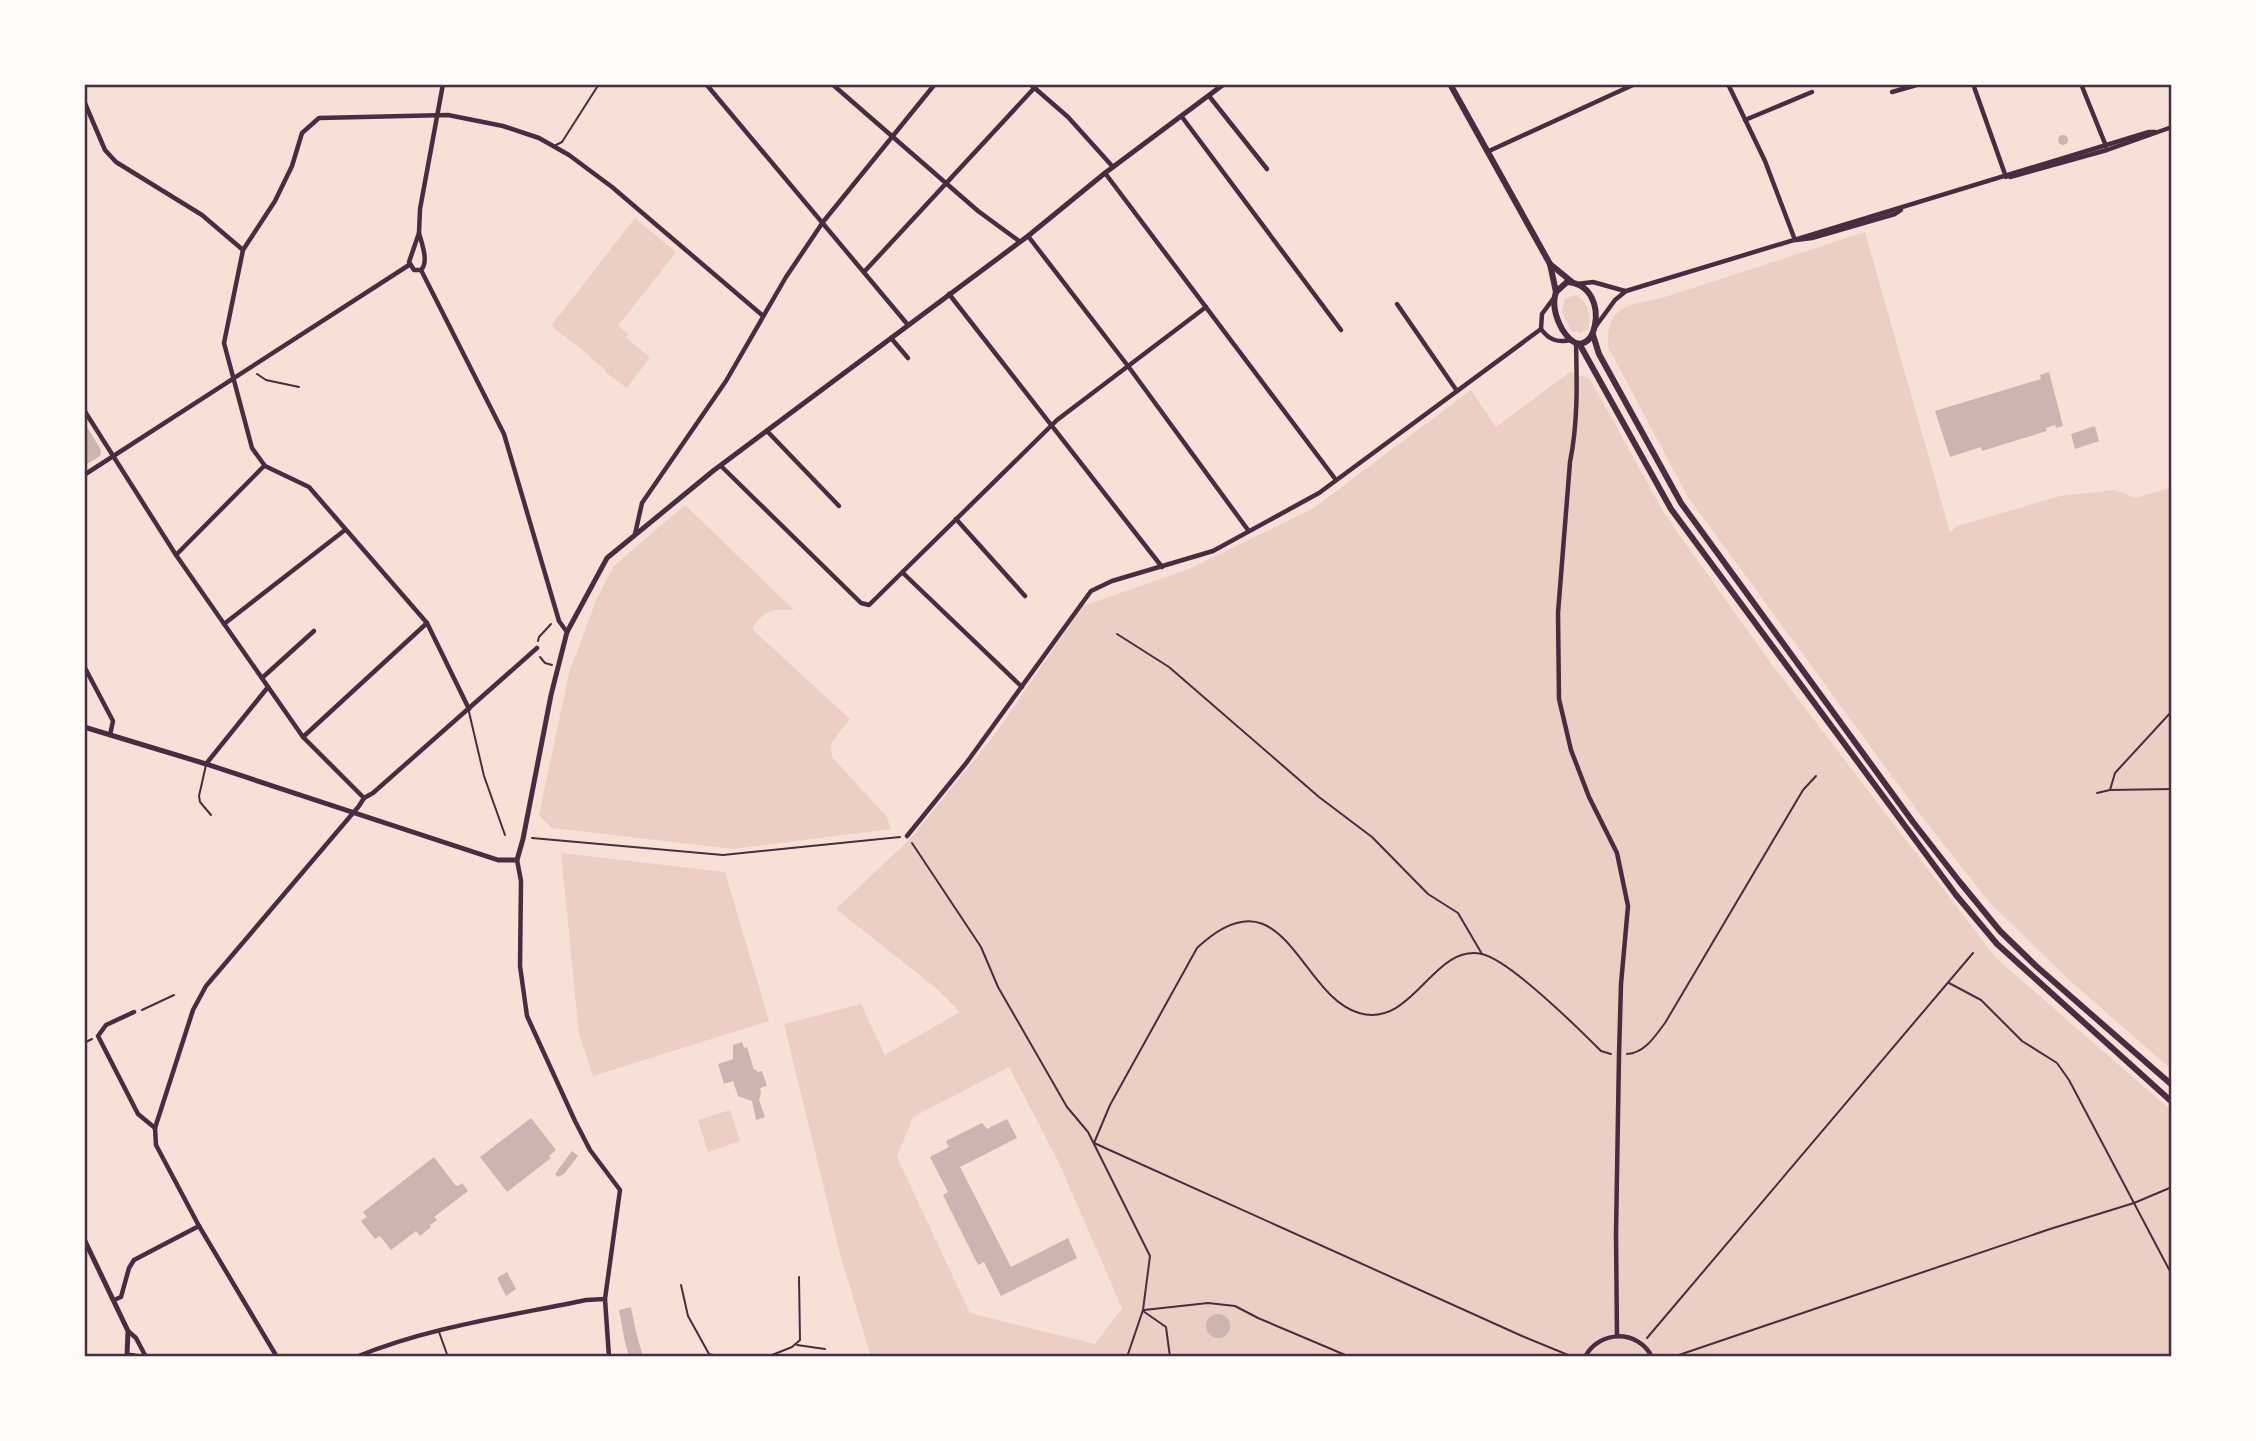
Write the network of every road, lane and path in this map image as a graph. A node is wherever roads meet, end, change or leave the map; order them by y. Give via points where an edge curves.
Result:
1 (443, 84) edge
2 (599, 84) edge
3 (706, 84) edge
4 (832, 84) edge
5 (935, 84) edge
6 (1224, 84) edge
7 (1450, 84) edge
8 (1635, 84) edge
9 (1728, 84) edge
10 (1920, 84) edge
11 (1973, 84) edge
12 (2081, 84) edge
13 (1034, 85) edge
14 (1812, 92) dead end
15 (1892, 92) dead end
16 (1209, 96) junction
17 (84, 101) edge
18 (438, 115) junction
19 (1182, 117) junction
20 (1745, 120) junction
21 (2172, 127) edge
22 (892, 136) junction
23 (554, 146) junction
24 (2107, 148) junction
25 (1489, 152) junction
26 (1113, 167) junction
27 (1267, 169) dead end
28 (1105, 173) junction
29 (2006, 177) junction
30 (946, 183) junction
31 (824, 222) junction
32 (419, 233) junction
33 (1028, 236) junction
34 (1795, 240) junction
35 (1019, 241) junction
36 (243, 250) junction
37 (412, 256) junction
38 (423, 256) junction
39 (1550, 264) junction
40 (410, 265) junction
41 (421, 270) junction
42 (864, 272) junction
43 (1574, 283) junction
44 (1626, 291) junction
45 (949, 294) junction
46 (1555, 295) junction
47 (1396, 304) dead end
48 (1206, 307) junction
49 (762, 315) junction
50 (908, 325) junction
51 (1595, 326) junction
52 (1541, 329) junction
53 (1341, 330) dead end
54 (1593, 335) junction
55 (891, 338) junction
56 (1575, 343) junction
57 (908, 358) dead end
58 (1128, 366) junction
59 (250, 368) junction
60 (234, 378) junction
61 (299, 387) dead end
62 (1457, 391) junction
63 (84, 410) edge
64 (1051, 425) junction
65 (767, 431) junction
66 (113, 456) junction
67 (265, 466) junction
68 (721, 466) junction
69 (84, 475) edge
70 (1336, 480) junction
71 (839, 506) dead end
72 (957, 519) junction
73 (345, 530) junction
74 (1248, 530) junction
75 (635, 534) junction
76 (176, 555) junction
77 (1162, 567) junction
78 (903, 573) junction
79 (1025, 596) dead end
80 (559, 621) junction
81 (427, 623) junction
82 (224, 624) junction
83 (314, 631) dead end
84 (567, 632) junction
85 (1117, 634) dead end
86 (537, 648) joint
87 (540, 658) dead end
88 (545, 663) dead end
89 (84, 666) edge
90 (262, 678) junction
91 (268, 687) junction
92 (1022, 687) junction
93 (469, 709) junction
94 (2172, 711) edge
95 (84, 727) edge
96 (110, 735) junction
97 (303, 737) junction
98 (206, 764) junction
99 (1816, 776) dead end
100 (2172, 789) edge
101 (2110, 790) junction
102 (2097, 793) dead end
103 (363, 798) junction
104 (352, 812) junction
105 (211, 815) dead end
106 (505, 835) dead end
107 (907, 836) junction
108 (523, 839) junction
109 (517, 860) junction
110 (1973, 953) dead end
111 (1482, 954) junction
112 (1948, 983) junction
113 (174, 995) dead end
114 (134, 1012) joint
115 (1619, 1055) junction
116 (2172, 1085) edge
117 (2172, 1102) edge
118 (155, 1128) junction
119 (1094, 1143) junction
120 (2172, 1187) edge
121 (2134, 1203) junction
122 (199, 1226) junction
123 (84, 1239) edge
124 (2172, 1275) edge
125 (799, 1277) dead end
126 (681, 1285) dead end
127 (605, 1299) junction
128 (114, 1300) junction
129 (1143, 1310) junction
130 (128, 1331) junction
131 (439, 1331) junction
132 (1617, 1336) junction
133 (1641, 1343) junction
134 (796, 1345) junction
135 (825, 1349) dead end
136 (127, 1356) edge
137 (144, 1357) edge
138 (277, 1357) edge
139 (356, 1357) edge
140 (448, 1357) edge
141 (609, 1357) edge
142 (722, 1357) edge
143 (767, 1357) edge
144 (1128, 1357) edge
145 (1170, 1357) edge
146 (1350, 1357) edge
147 (1573, 1357) edge
148 (1585, 1357) edge
149 (1653, 1357) edge
150 (1672, 1357) edge

1 - 18 street
2 - 23 lane via 562,142
3 - 31 street
4 - 22 street
5 - 22 street
6 - 16 street
7 - 25 main road
8 - 25 street
9 - 20 street
10 - 15 street
11 - 29 street
12 - 24 street
13 - 26 street
13 - 30 street
14 - 20 street
16 - 19 street
16 - 27 street
17 - 36 street via 104,150 116,162 202,215
18 - 23 street via 503,126
18 - 32 street
18 - 36 street via 318,118 302,133 275,201
19 - 26 street
19 - 53 street
20 - 34 street
21 - 24 street
22 - 30 street
22 - 31 street
23 - 49 street via 612,187
24 - 29 street
25 - 39 main road
26 - 28 street
28 - 33 street
28 - 48 street
29 - 34 street
30 - 35 street
30 - 42 street
31 - 42 street
31 - 49 street
32 - 37 street
32 - 38 street
33 - 35 street
33 - 58 street
34 - 44 street
35 - 45 street
36 - 60 street via 224,343
37 - 38 street
37 - 40 street
38 - 41 street via 426,264
39 - 43 main road
39 - 46 main road
40 - 41 street
40 - 59 street
41 - 80 street via 505,433
42 - 50 street
43 - 44 street via 1593,282
43 - 46 main road via 1562,284
43 - 51 main road via 1592,298
44 - 51 street
45 - 50 street
45 - 64 street
46 - 52 street via 1542,314
46 - 56 main road via 1558,322
47 - 62 street
48 - 58 street
48 - 70 street
49 - 75 street via 726,381 642,503
50 - 55 street
51 - 54 main road
52 - 56 street via 1560,342
52 - 62 street
54 - 56 main road via 1587,342
54 - 116 main road via 1599,354 1681,503 1929,842 2018,949
55 - 57 street
55 - 65 street
56 - 115 street via 1574,443 1558,613 1559,699 1571,750 1617,853 1628,906
56 - 117 main road via 1671,509 1955,895 2006,953
58 - 64 street
58 - 74 street
59 - 60 street
59 - 61 path via 266,380
60 - 66 street
60 - 67 street via 252,448
62 - 70 street
63 - 66 street
64 - 72 street
64 - 77 street
65 - 68 street
65 - 71 street
66 - 69 street
66 - 76 street
67 - 73 street via 309,487
67 - 76 street
68 - 75 street
68 - 78 street via 866,605
70 - 74 street
72 - 78 street
72 - 79 street
73 - 81 street
73 - 82 street
74 - 77 street via 1213,551
75 - 84 street via 607,558
76 - 82 street
77 - 92 street via 1091,592
78 - 92 street
80 - 84 street
80 - 86 path via 539,637
81 - 93 street
81 - 97 street
82 - 90 street
83 - 90 street
84 - 108 street
85 - 111 path via 1169,667 1372,837 1428,894 1458,913
86 - 93 street
87 - 88 path
89 - 96 street via 113,721
90 - 91 street
91 - 97 street
91 - 98 street
92 - 107 street
93 - 103 street
93 - 106 lane via 484,776
94 - 101 path via 2115,774
95 - 96 street
96 - 98 street
97 - 103 street
98 - 104 street
98 - 105 lane via 199,796
99 - 115 path via 1802,790 1665,1023 1647,1045 1634,1054
100 - 101 path
101 - 102 path
103 - 104 street
104 - 109 street via 498,860
104 - 118 street via 206,985 193,1010
107 - 108 path via 723,855
107 - 119 path via 981,947 1067,1107
108 - 109 street
109 - 127 street via 520,966 527,1016 590,1150 620,1189
110 - 112 path
111 - 115 path via 1507,968 1601,1051
111 - 119 path via 1451,960 1407,1000 1377,1017 1341,1005 1287,940 1267,927 1250,922 1224,926 1197,948 1110,1105
112 - 121 path via 1981,1000 2022,1041 2057,1063
112 - 133 path
113 - 114 path
114 - 118 street via 106,1025 98,1036 138,1114
115 - 132 street
118 - 122 street via 156,1145
119 - 129 path via 1150,1256
119 - 147 path
120 - 121 path
121 - 124 path
121 - 150 path
122 - 128 street via 134,1260 121,1297
122 - 138 street
123 - 128 street
125 - 134 lane via 801,1328
126 - 142 lane via 688,1316 709,1354
127 - 131 street
127 - 141 street
128 - 130 street
129 - 144 path
129 - 145 path via 1166,1327
129 - 146 path via 1208,1303 1235,1306
130 - 136 street
130 - 137 street
131 - 139 street
131 - 140 lane
132 - 133 street
132 - 148 street via 1596,1343
133 - 149 street
134 - 135 lane
134 - 143 lane
136 - 137 street

